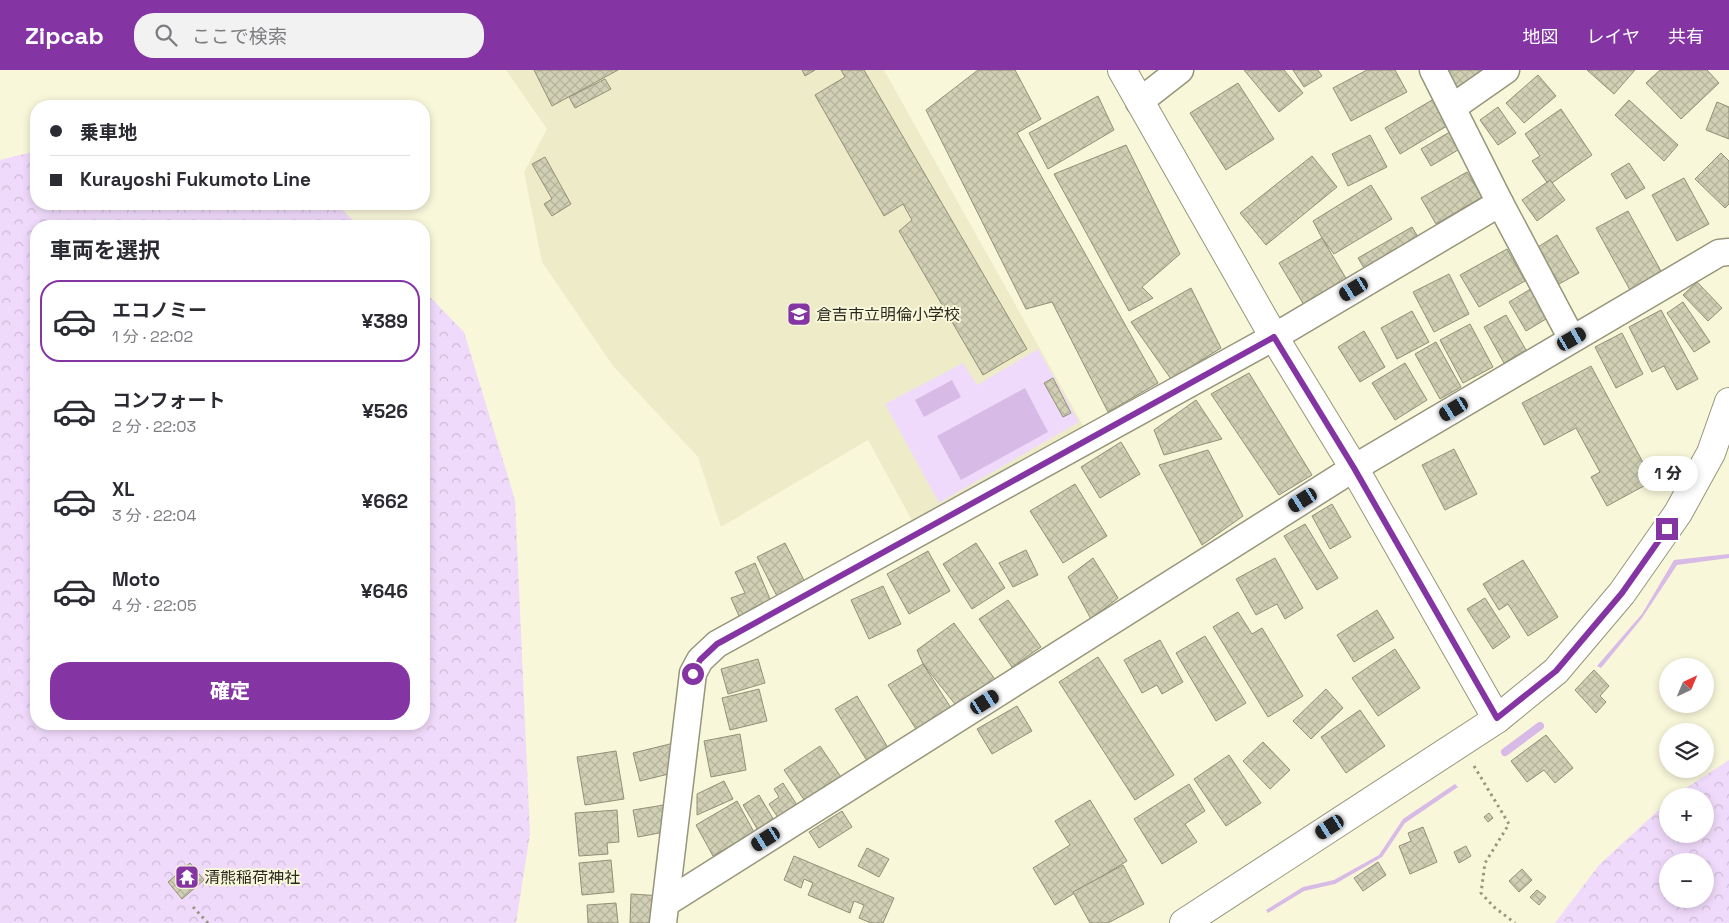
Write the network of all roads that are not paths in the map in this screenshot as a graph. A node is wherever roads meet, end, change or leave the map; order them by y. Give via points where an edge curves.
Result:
1 (1122, 70) edge
2 (1180, 70) edge
3 (1433, 70) edge
4 (1506, 70) edge
5 (1139, 102) junction
6 (1453, 107) junction
7 (1500, 203) junction
8 (1729, 252) edge
9 (1274, 337) junction
10 (1572, 339) junction
11 (1729, 402) edge
12 (1354, 468) junction
13 (1497, 718) junction
14 (664, 913) edge
15 (1184, 923) edge

1 - 5 main road
2 - 5 street
3 - 6 street
4 - 6 street
5 - 9 main road
6 - 7 street
7 - 9 street
7 - 10 street
8 - 10 street via 1719,253
9 - 12 main road
9 - 14 street via 717,644 700,660 693,674
10 - 12 street
11 - 13 main road via 1711,453 1678,513 1622,593 1556,671
12 - 13 main road
12 - 14 street
13 - 15 main road

